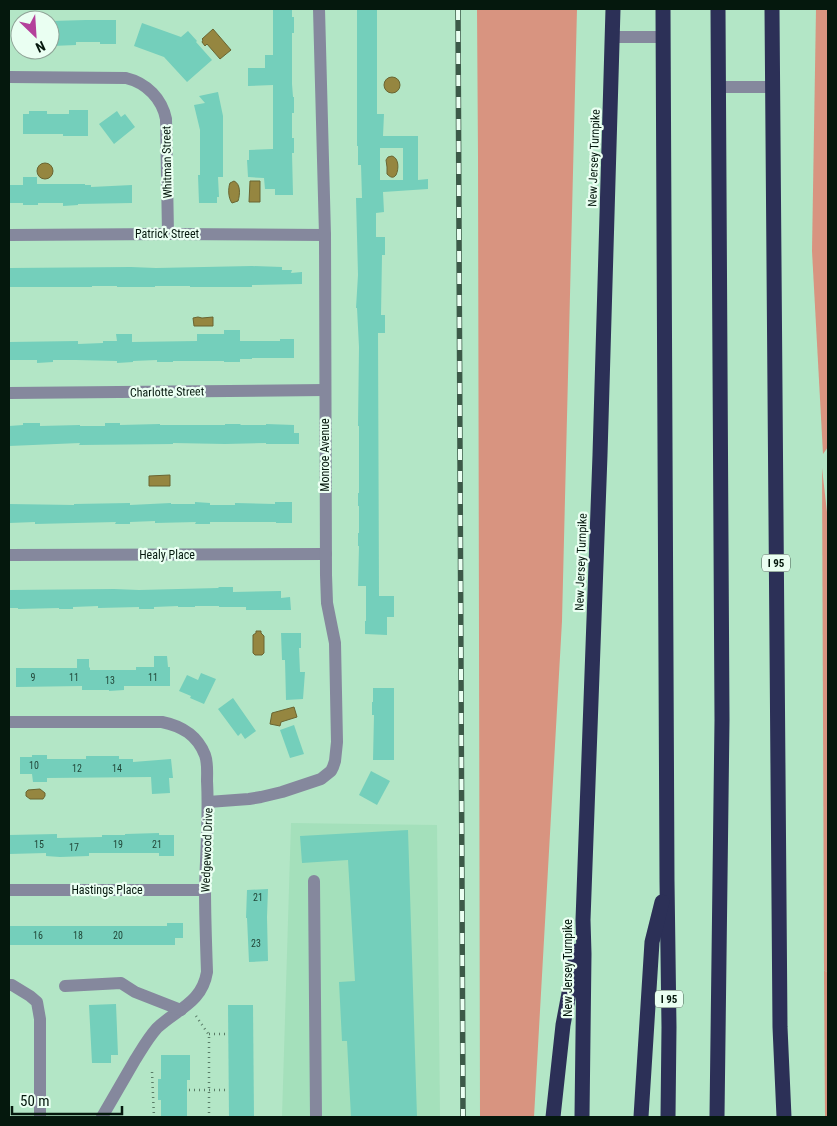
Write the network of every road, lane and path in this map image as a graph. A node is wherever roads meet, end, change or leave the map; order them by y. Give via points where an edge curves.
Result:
1 (319, 9) edge
2 (612, 9) edge
3 (663, 9) edge
4 (718, 9) edge
5 (772, 9) edge
6 (612, 37) junction
7 (663, 37) junction
8 (9, 77) edge
9 (719, 87) junction
10 (772, 87) junction
11 (168, 234) junction
12 (325, 234) junction
13 (9, 236) edge
14 (325, 390) junction
15 (9, 393) edge
16 (326, 554) junction
17 (9, 555) edge
18 (9, 722) edge
19 (208, 802) junction
20 (314, 881) dead end
21 (667, 881) junction
22 (9, 890) edge
23 (205, 890) junction
24 (583, 920) junction
25 (9, 985) edge
26 (65, 986) dead end
27 (184, 1007) junction
28 (209, 1034) junction
29 (226, 1034) dead end
30 (152, 1072) dead end
31 (189, 1090) dead end
32 (209, 1090) junction
33 (226, 1090) dead end
34 (40, 1117) edge
35 (102, 1117) edge
36 (154, 1117) edge
37 (209, 1117) edge
38 (316, 1117) edge
39 (553, 1117) edge
40 (582, 1117) edge
41 (641, 1117) edge
42 (668, 1117) edge
43 (717, 1117) edge
44 (784, 1117) edge

1 - 12 street, Monroe Avenue
2 - 6 highway, New Jersey Turnpike
3 - 7 highway, I 95
4 - 9 highway
5 - 10 highway, I 95
6 - 7 street
6 - 24 highway, New Jersey Turnpike
7 - 21 highway, I 95
8 - 11 street, Whitman Street via 126,78 149,89 162,106 166,119
9 - 10 street
9 - 43 highway via 722,720
10 - 44 highway, I 95
11 - 12 street, Patrick Street
11 - 13 street, Patrick Street
12 - 14 street, Monroe Avenue
14 - 15 street, Charlotte Street
14 - 16 street, Monroe Avenue
16 - 17 street, Healy Place
16 - 19 street, Monroe Avenue via 327,603 336,656 337,742 333,767 321,779 282,792 249,799
18 - 19 street, Wedgewood Drive via 143,721 178,726 186,730 205,755
19 - 23 street, Wedgewood Drive
20 - 38 street
21 - 41 highway via 652,942
21 - 42 highway, I 95
22 - 23 street, Hastings Place
23 - 27 street, Wedgewood Drive via 207,972 202,990
24 - 39 highway via 563,1025
24 - 40 highway, New Jersey Turnpike
25 - 34 street via 37,1002 40,1019
26 - 27 street via 121,983 135,992
27 - 28 path
27 - 35 street, Wedgewood Drive via 149,1038
28 - 29 path
28 - 32 path
30 - 36 path
31 - 32 path
32 - 33 path
32 - 37 path

